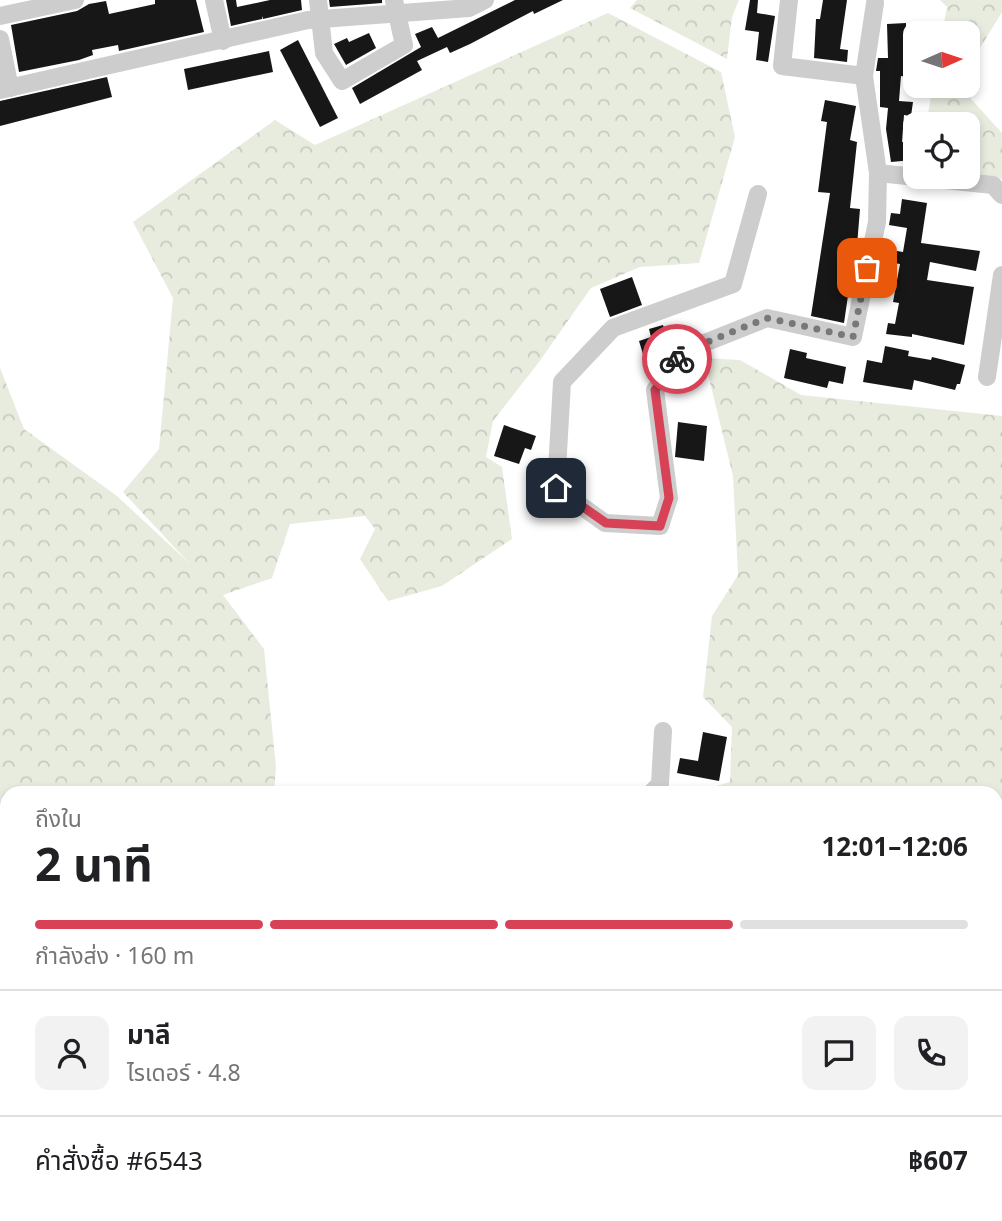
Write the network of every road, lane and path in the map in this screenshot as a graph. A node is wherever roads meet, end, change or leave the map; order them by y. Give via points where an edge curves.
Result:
1 (75, 0) edge
2 (214, 0) edge
3 (318, 0) edge
4 (485, 0) edge
5 (789, 0) edge
6 (879, 1) edge
7 (395, 8) edge
8 (0, 16) edge
9 (319, 20) junction
10 (0, 39) edge
11 (223, 41) junction
12 (864, 76) junction
13 (5, 89) edge
14 (878, 173) junction
15 (758, 194) dead end
16 (1002, 195) edge
17 (1002, 275) edge
18 (987, 377) dead end
19 (663, 731) dead end
20 (658, 786) edge

1 - 8 street
2 - 11 street
3 - 9 street
4 - 7 street via 469,8
5 - 12 street via 782,66
6 - 12 street
7 - 9 street
7 - 9 street via 404,45 342,81 324,53
9 - 11 street
10 - 13 street
11 - 13 street
12 - 14 street
14 - 15 street via 877,222 853,337 767,318 682,352 655,390 669,498 660,526 606,523 556,488 562,382 613,328 733,284
14 - 16 street via 993,185
17 - 18 street
19 - 20 street

